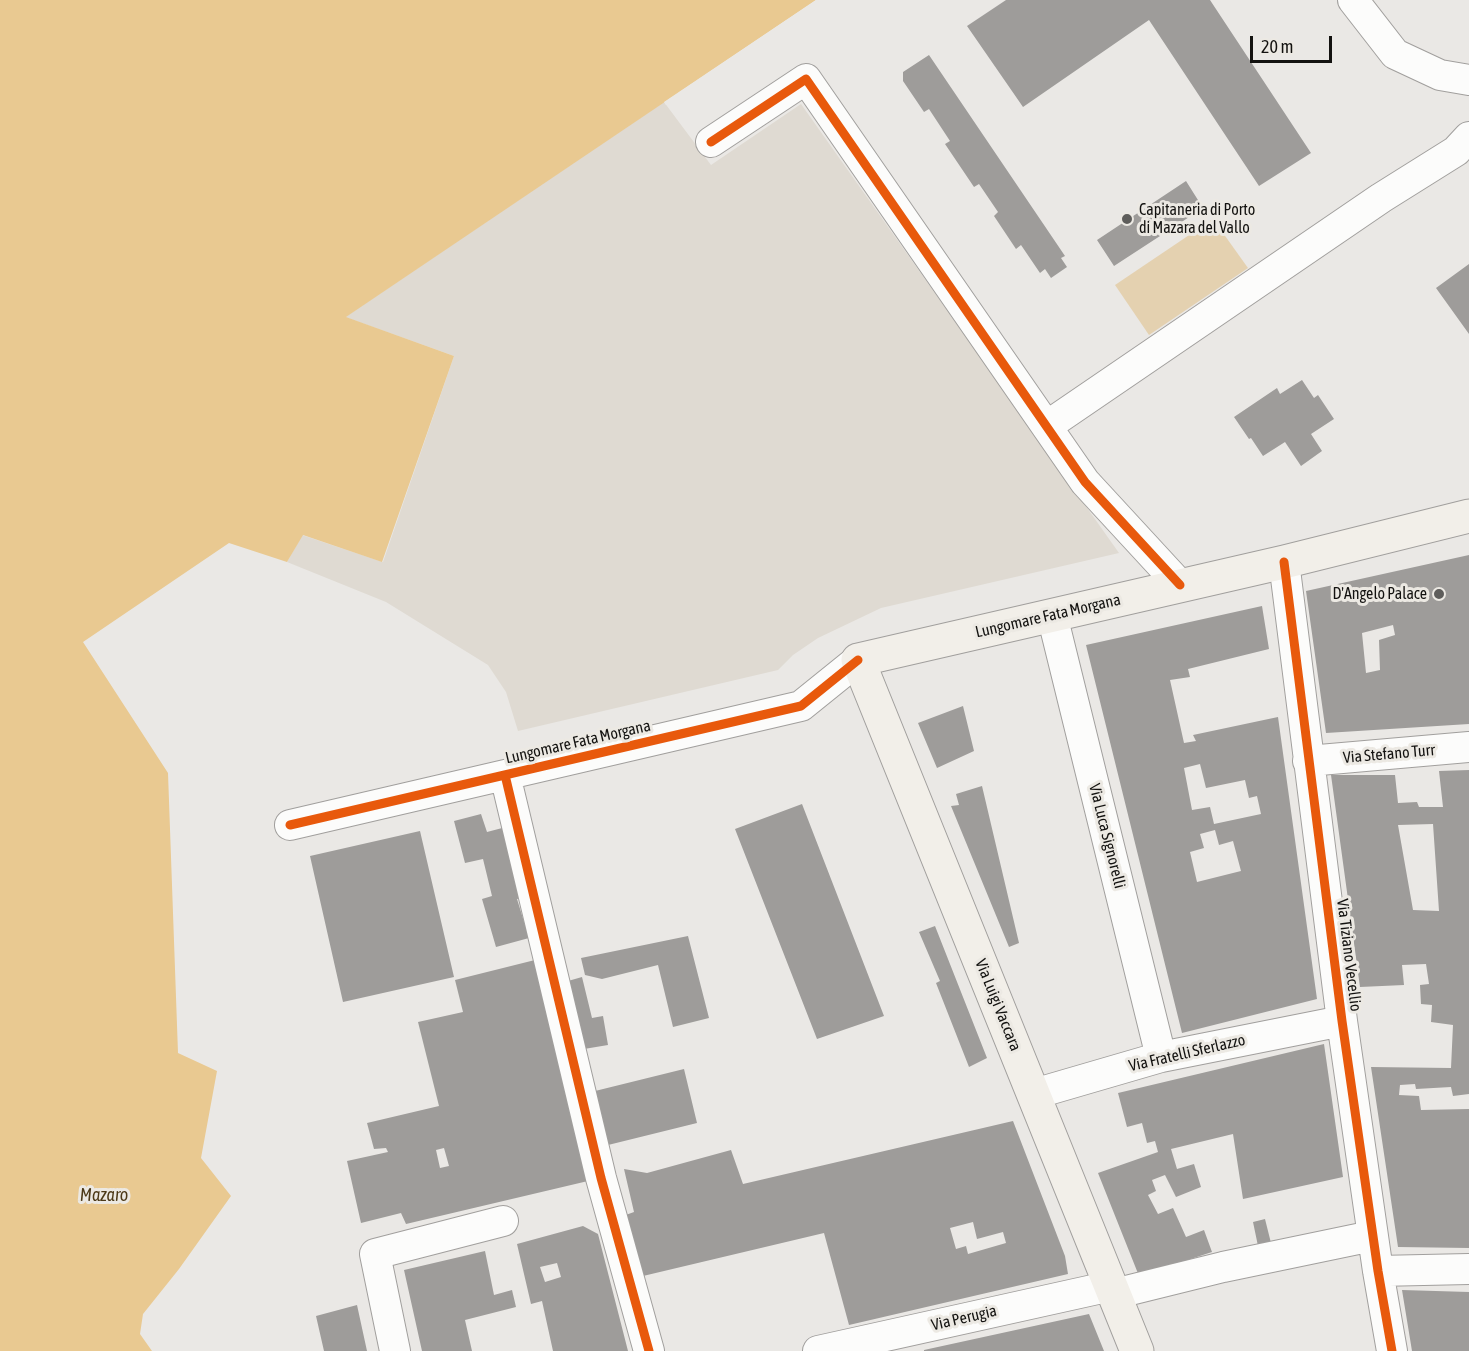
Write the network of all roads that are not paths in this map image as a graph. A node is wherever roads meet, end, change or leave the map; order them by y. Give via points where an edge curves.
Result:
1 (1353, 0) edge
2 (1469, 80) edge
3 (1469, 137) edge
4 (711, 142) dead end
5 (1047, 426) junction
6 (1469, 516) edge
7 (1284, 562) junction
8 (1180, 585) junction
9 (1052, 615) junction
10 (858, 660) junction
11 (1469, 747) edge
12 (1308, 761) junction
13 (505, 775) junction
14 (290, 825) dead end
15 (1342, 1021) junction
16 (1161, 1056) junction
17 (1034, 1094) junction
18 (503, 1221) dead end
19 (1372, 1236) junction
20 (1469, 1269) edge
21 (1378, 1271) junction
22 (1112, 1290) junction
23 (395, 1351) edge
24 (649, 1351) edge
25 (818, 1351) edge
26 (1137, 1351) edge
27 (1392, 1351) edge

1 - 2 street via 1395,54 1440,75
3 - 5 street via 1456,151
4 - 5 street via 806,79
5 - 8 street via 1085,482
6 - 7 main road, Lungomare Fata Morgana
7 - 8 main road, Lungomare Fata Morgana
7 - 12 street, Via Tiziano Vecellio
8 - 9 main road, Lungomare Fata Morgana
9 - 10 main road, Lungomare Fata Morgana
9 - 16 street, Via Luca Signorelli
10 - 13 street, Lungomare Fata Morgana via 801,706
10 - 17 main road, Via Luigi Vaccara
11 - 12 street, Via Stefano Turr
12 - 15 street, Via Tiziano Vecellio
13 - 14 street, Lungomare Fata Morgana
13 - 24 street via 601,1178
15 - 16 street, Via Fratelli Sferlazzo
15 - 19 street, Via Tiziano Vecellio
16 - 17 street, Via Fratelli Sferlazzo
17 - 22 main road, Via Luigi Vaccara
18 - 23 street via 375,1254
19 - 21 street, Via Tiziano Vecellio
19 - 22 street, Via Perugia
20 - 21 street
21 - 27 street, Via Tiziano Vecellio
22 - 25 street, Via Perugia
22 - 26 main road, Via Luigi Vaccara

